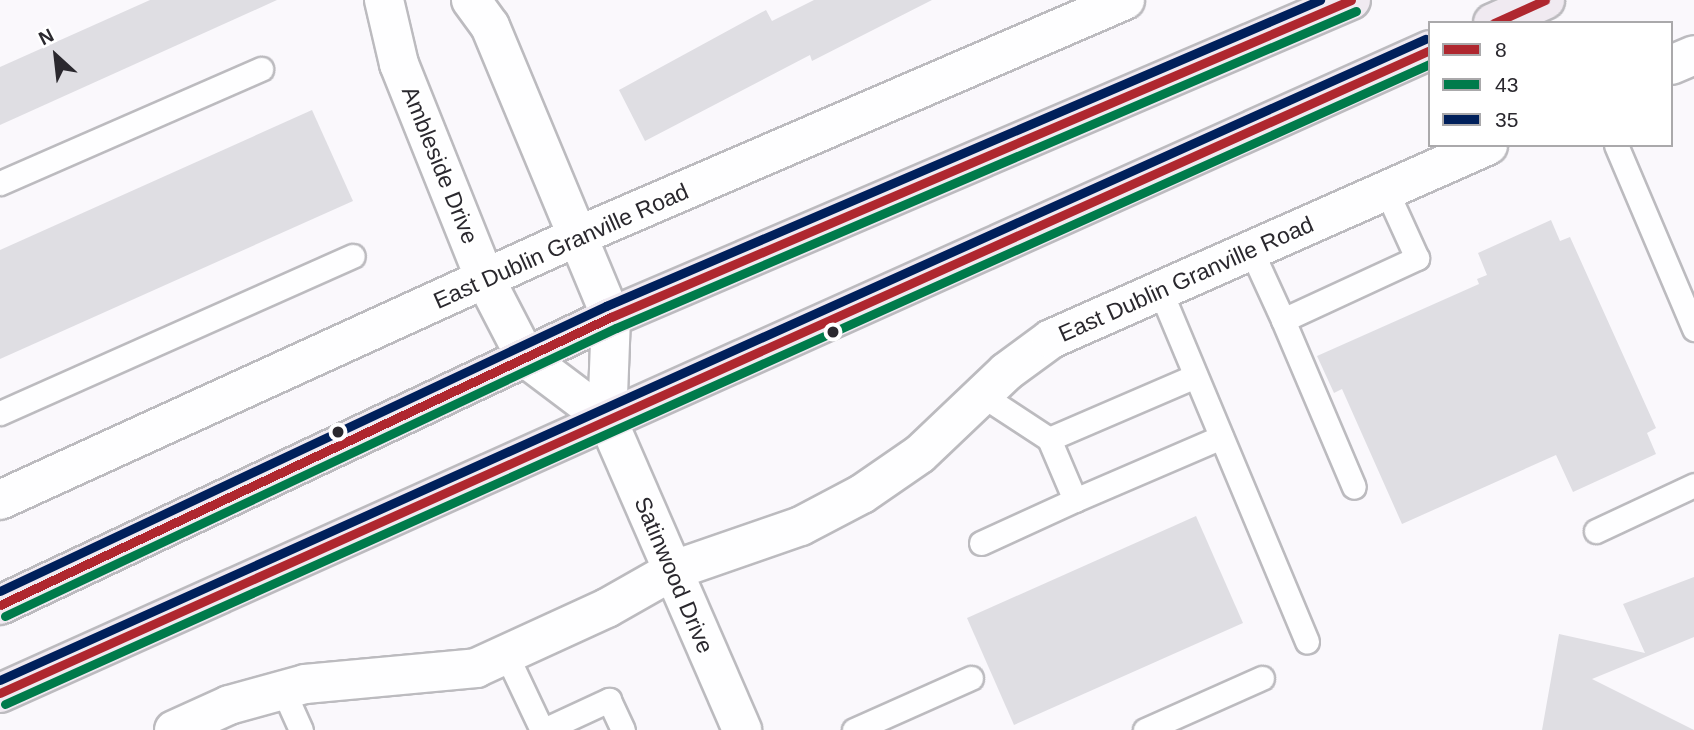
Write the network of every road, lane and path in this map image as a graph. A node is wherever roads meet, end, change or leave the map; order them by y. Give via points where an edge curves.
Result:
1 (384, 0) edge
2 (471, 0) edge
3 (1125, 0) edge
4 (1351, 0) edge
5 (1545, 0) edge
6 (1498, 21) edge
7 (1428, 51) edge
8 (1694, 55) edge
9 (1673, 64) edge
10 (261, 69) dead end
11 (1483, 147) edge
12 (1617, 147) edge
13 (0, 183) edge
14 (1386, 190) junction
15 (576, 237) junction
16 (1251, 250) junction
17 (353, 256) dead end
18 (485, 279) junction
19 (1160, 290) junction
20 (611, 317) junction
21 (1283, 320) junction
22 (1694, 328) edge
23 (526, 358) junction
24 (1195, 376) junction
25 (982, 395) junction
26 (0, 413) edge
27 (607, 419) junction
28 (1221, 437) junction
29 (1049, 439) junction
30 (1694, 485) edge
31 (1354, 487) dead end
32 (0, 500) edge
33 (1075, 500) junction
34 (1596, 531) dead end
35 (981, 543) dead end
36 (674, 570) junction
37 (0, 605) edge
38 (1307, 642) dead end
39 (506, 654) junction
40 (971, 678) dead end
41 (1262, 678) dead end
42 (283, 690) junction
43 (0, 693) edge
44 (174, 730) edge
45 (301, 730) edge
46 (543, 730) edge
47 (623, 730) edge
48 (742, 730) edge
49 (854, 730) edge
50 (1145, 730) edge

1 - 18 street, Ambleside Drive via 399,64
2 - 15 street via 490,26
3 - 15 street, East Dublin Granville Road
4 - 20 main road
5 - 6 main road
7 - 27 main road
8 - 9 street
10 - 13 lane
11 - 14 street, East Dublin Granville Road
12 - 22 lane
14 - 16 street, East Dublin Granville Road
14 - 21 lane via 1417,258
15 - 18 street, East Dublin Granville Road
15 - 20 street
16 - 19 street, East Dublin Granville Road
16 - 21 lane
17 - 26 lane
18 - 23 street, Ambleside Drive
18 - 32 street, East Dublin Granville Road
19 - 24 lane
19 - 25 street, East Dublin Granville Road via 1051,339
20 - 23 main road
20 - 27 street
21 - 31 lane
23 - 27 street, Ambleside Drive
23 - 37 main road
24 - 28 lane
24 - 29 lane
25 - 29 lane
25 - 36 street, East Dublin Granville Road via 920,454 862,494 801,526
27 - 36 street, Satinwood Drive
27 - 43 main road
28 - 33 lane
28 - 38 lane
29 - 33 lane
30 - 34 lane
33 - 35 lane
36 - 39 street, East Dublin Granville Road via 607,608
36 - 48 street, Satinwood Drive
39 - 42 street, East Dublin Granville Road via 476,668
39 - 46 lane
40 - 49 lane
41 - 50 lane
42 - 44 street, East Dublin Granville Road via 229,705
42 - 45 lane
46 - 47 lane via 609,700

